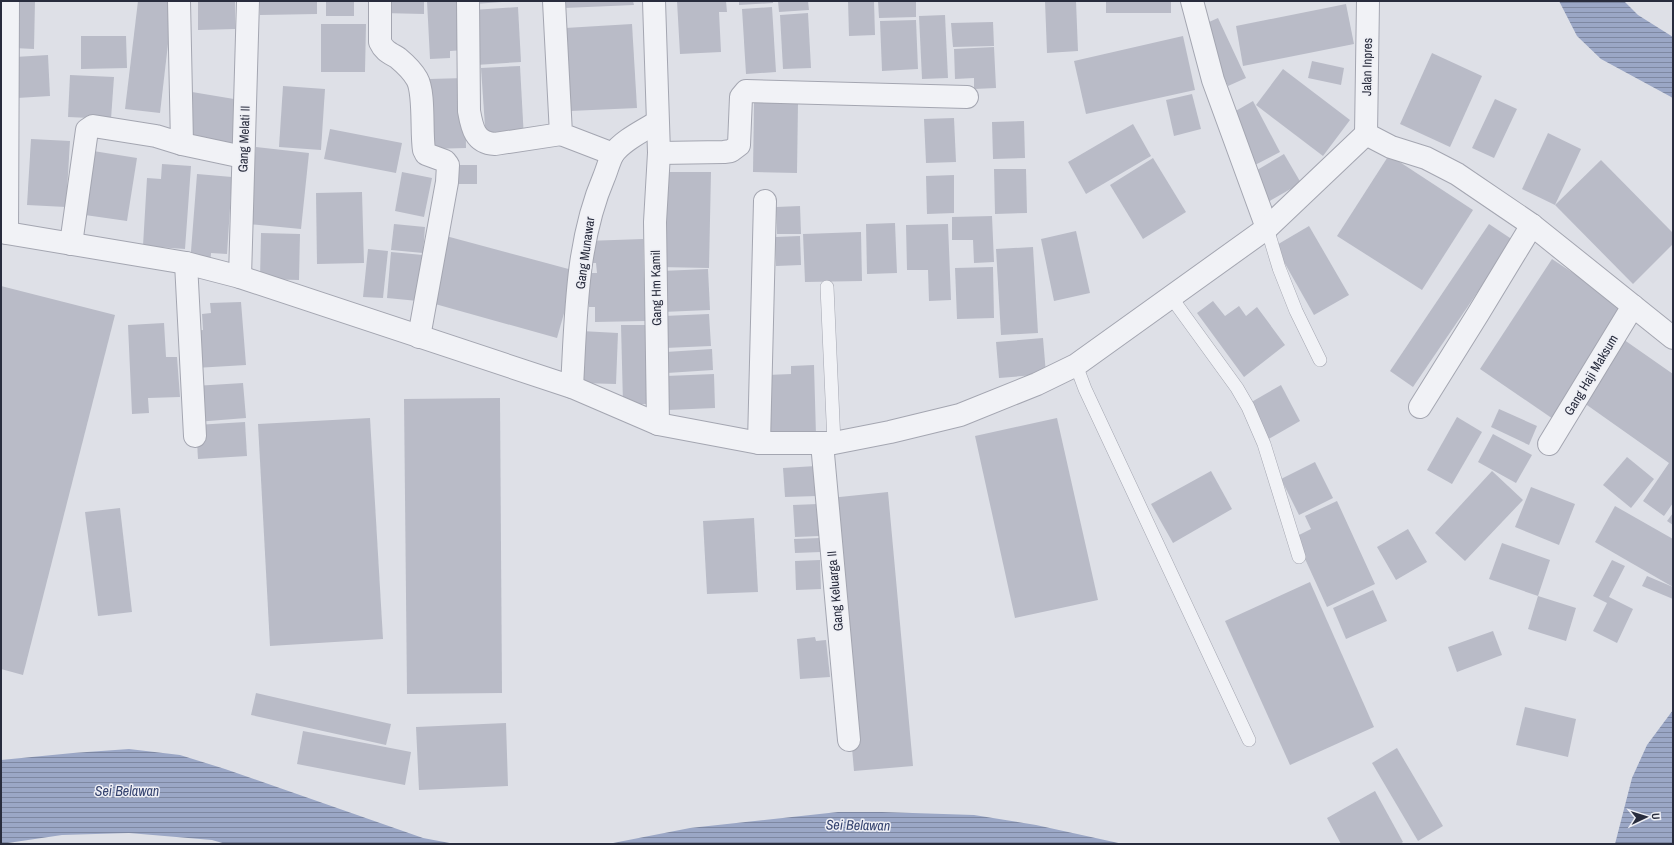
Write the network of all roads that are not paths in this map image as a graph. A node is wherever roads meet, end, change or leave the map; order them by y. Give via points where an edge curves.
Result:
1 (8, 1) edge
2 (179, 1) edge
3 (248, 1) edge
4 (380, 1) edge
5 (468, 1) edge
6 (554, 1) edge
7 (654, 1) edge
8 (1192, 1) edge
9 (1368, 1) edge
10 (967, 97) dead end
11 (657, 122) junction
12 (561, 134) junction
13 (1366, 134) junction
14 (182, 144) junction
15 (659, 153) junction
16 (614, 154) junction
17 (243, 157) junction
18 (765, 202) dead end
19 (1532, 225) junction
20 (1267, 228) junction
21 (4, 233) edge
22 (71, 244) junction
23 (186, 263) junction
24 (240, 277) junction
25 (827, 287) dead end
26 (1171, 297) junction
27 (1633, 306) junction
28 (419, 336) junction
29 (1673, 338) edge
30 (1320, 360) dead end
31 (1076, 365) junction
32 (572, 387) junction
33 (1420, 407) dead end
34 (658, 424) junction
35 (195, 436) dead end
36 (760, 443) junction
37 (828, 443) junction
38 (1549, 444) dead end
39 (1299, 558) dead end
40 (849, 740) dead end
41 (1249, 740) dead end

1 - 21 street
2 - 14 street
3 - 17 street, Gang Melati II
4 - 28 street via 382,47 399,59 417,79 421,97 424,150 426,154 445,161 448,165
5 - 12 street via 469,111 472,128 480,140 495,144
6 - 12 street
7 - 11 street, Gang Hm Kamil
8 - 20 street via 1213,80
9 - 13 street, Jalan Inpres
10 - 15 street via 746,92 741,97 739,145 736,148 724,152
11 - 15 street, Gang Hm Kamil
11 - 16 street, Gang Munawar via 625,142
12 - 16 street
13 - 19 street via 1391,147 1426,158 1457,174
13 - 20 street
14 - 17 street
14 - 22 street via 156,136 102,127 93,126 87,130
15 - 34 street, Gang Hm Kamil via 655,222
16 - 32 street, Gang Munawar via 591,211 583,247
17 - 24 street, Gang Melati II
18 - 36 street
19 - 27 street
19 - 33 street
20 - 26 street
20 - 30 lane via 1296,311
21 - 22 street
22 - 23 street
23 - 24 street
23 - 35 street
24 - 28 street
25 - 37 lane
26 - 31 street
26 - 39 lane via 1248,407 1264,444
27 - 29 street
27 - 38 street, Gang Haji Maksum
28 - 32 street
31 - 37 street via 1037,384 960,415 890,432
31 - 41 lane
32 - 34 street
34 - 36 street
36 - 37 street
37 - 40 street, Gang Keluarga II

